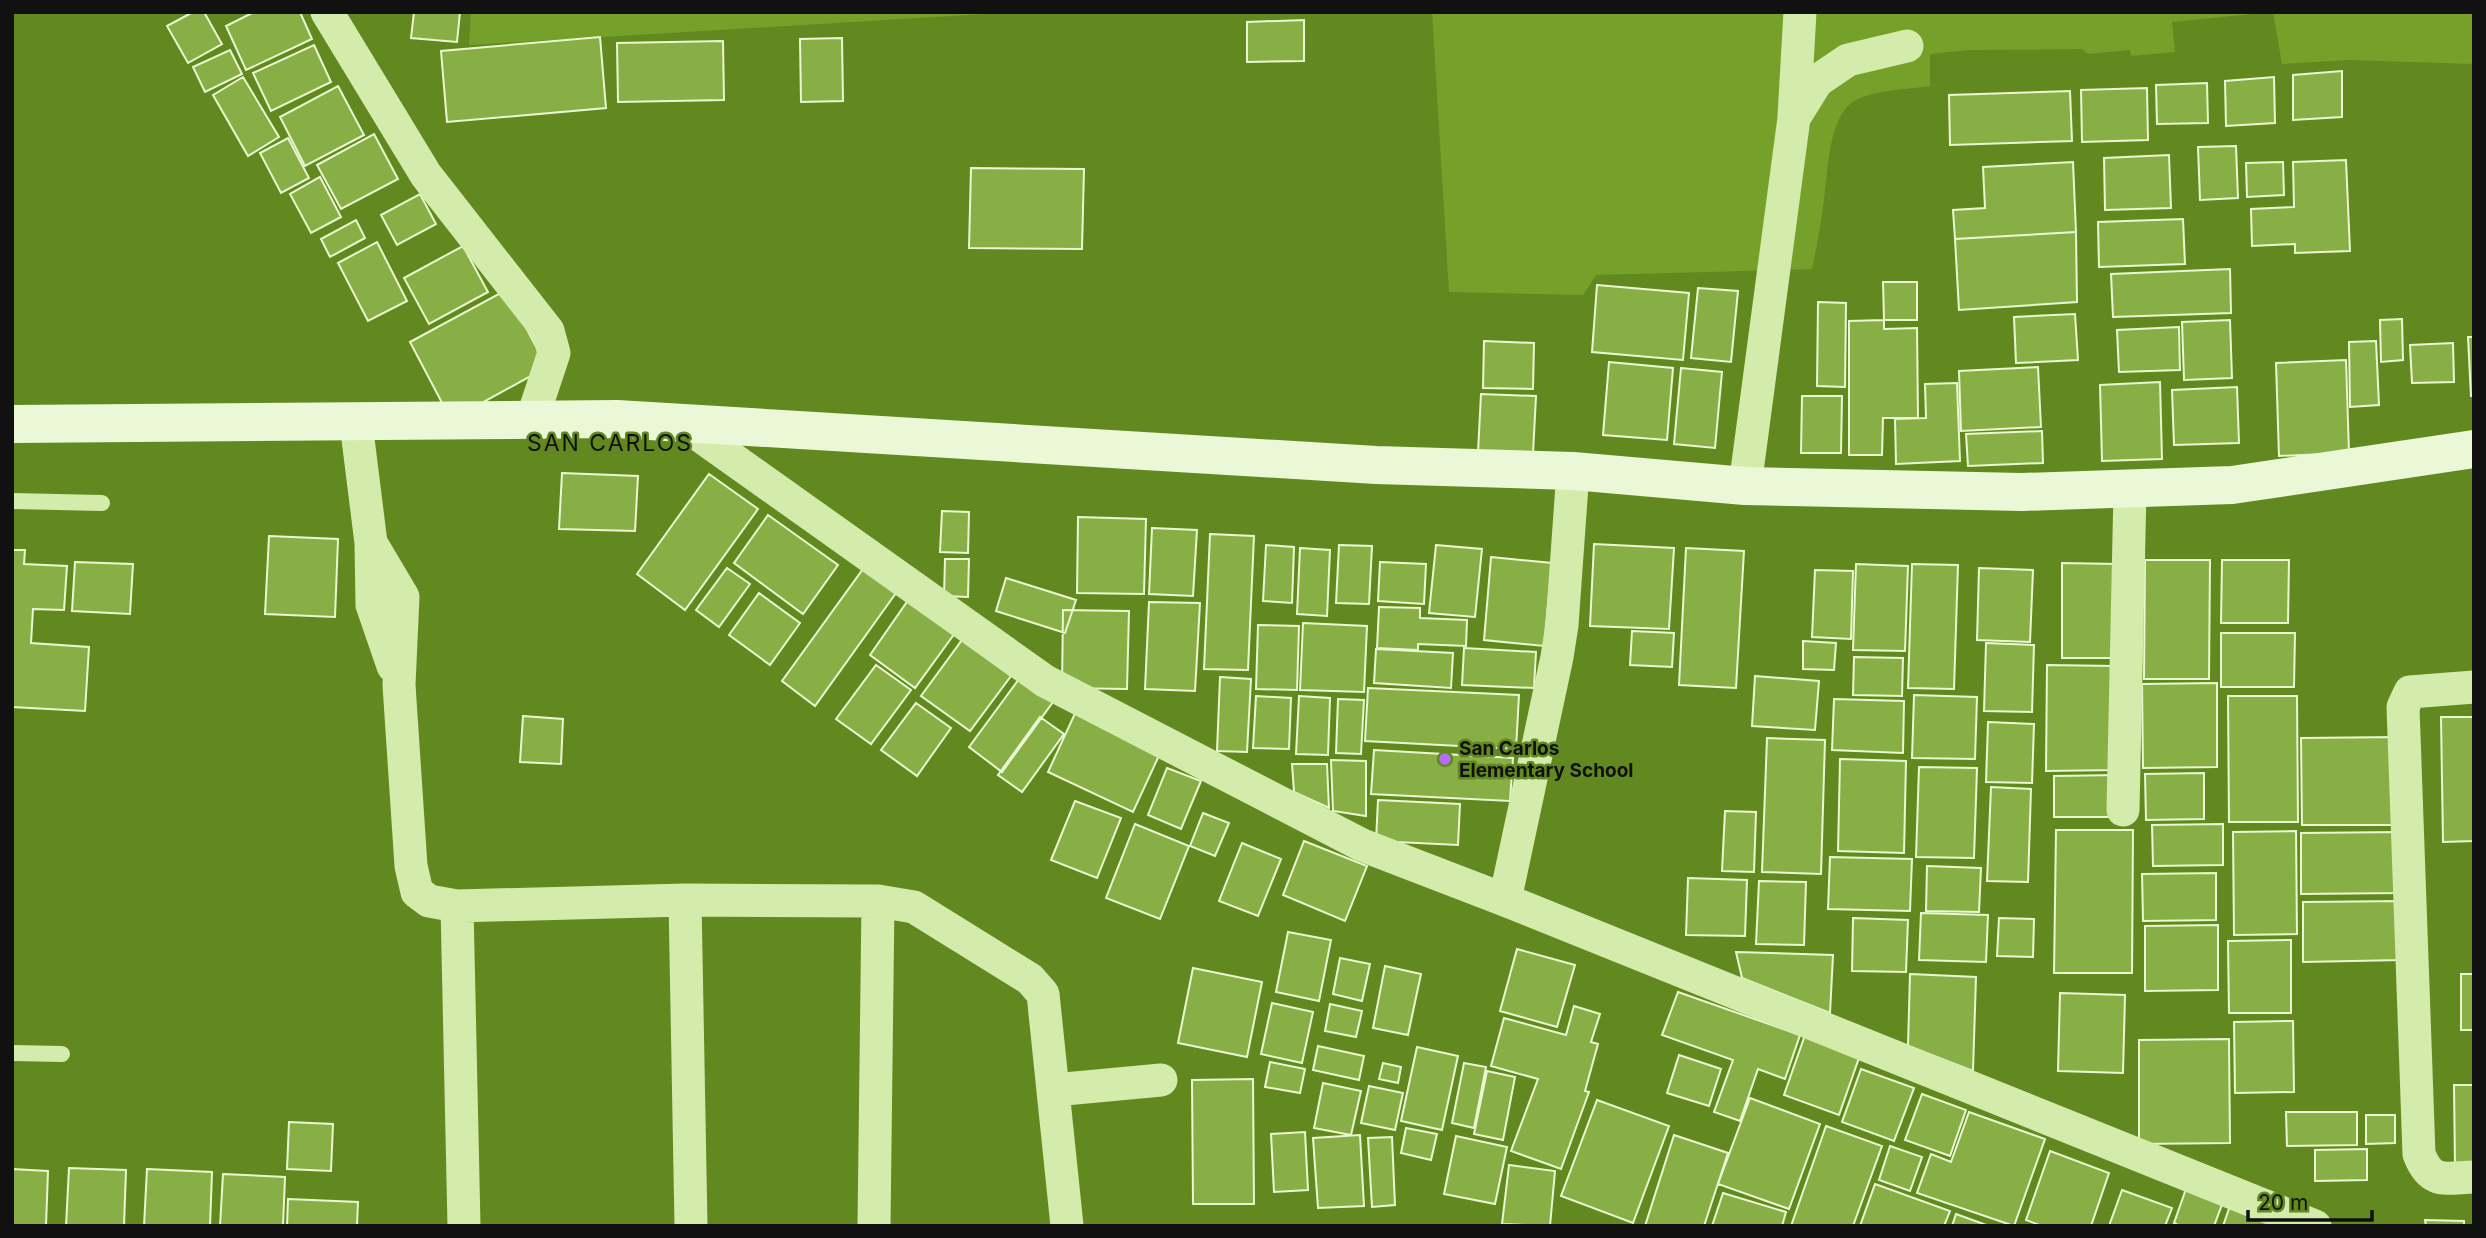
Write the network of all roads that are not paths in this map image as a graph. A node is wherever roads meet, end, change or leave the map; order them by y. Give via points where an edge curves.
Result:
1 (327, 12) edge
2 (1800, 12) edge
3 (1906, 46) dead end
4 (1794, 118) junction
5 (532, 419) junction
6 (356, 423) junction
7 (12, 424) edge
8 (685, 425) junction
9 (2474, 450) edge
10 (1573, 471) junction
11 (1745, 486) junction
12 (2130, 490) junction
13 (12, 501) edge
14 (102, 503) dead end
15 (2474, 687) edge
16 (2123, 810) dead end
17 (685, 900) junction
18 (1505, 900) junction
19 (878, 901) junction
20 (457, 906) junction
21 (12, 1053) edge
22 (62, 1054) dead end
23 (1161, 1080) dead end
24 (1054, 1090) junction
25 (2474, 1177) edge
26 (464, 1226) edge
27 (691, 1226) edge
28 (874, 1226) edge
29 (1067, 1226) edge
30 (2315, 1226) edge

1 - 5 street via 426,175 548,331 554,353
2 - 4 street
3 - 4 street via 1848,60 1817,81
4 - 11 street
5 - 6 street
5 - 8 street
6 - 7 street
6 - 20 street via 371,543 372,605 399,685 413,882 422,897
8 - 10 street via 1362,464
8 - 18 street via 1045,681 1362,845
9 - 12 street via 2232,485
10 - 11 street
10 - 18 street via 1558,657
11 - 12 street
12 - 16 street
13 - 14 lane
15 - 25 street via 2410,692 2403,707 2419,1154 2424,1167 2438,1178
17 - 19 street
17 - 20 street
17 - 27 street
18 - 30 street
19 - 24 street via 914,907 1030,979 1043,994
19 - 28 street
20 - 26 street
21 - 22 lane
23 - 24 street
24 - 29 street

